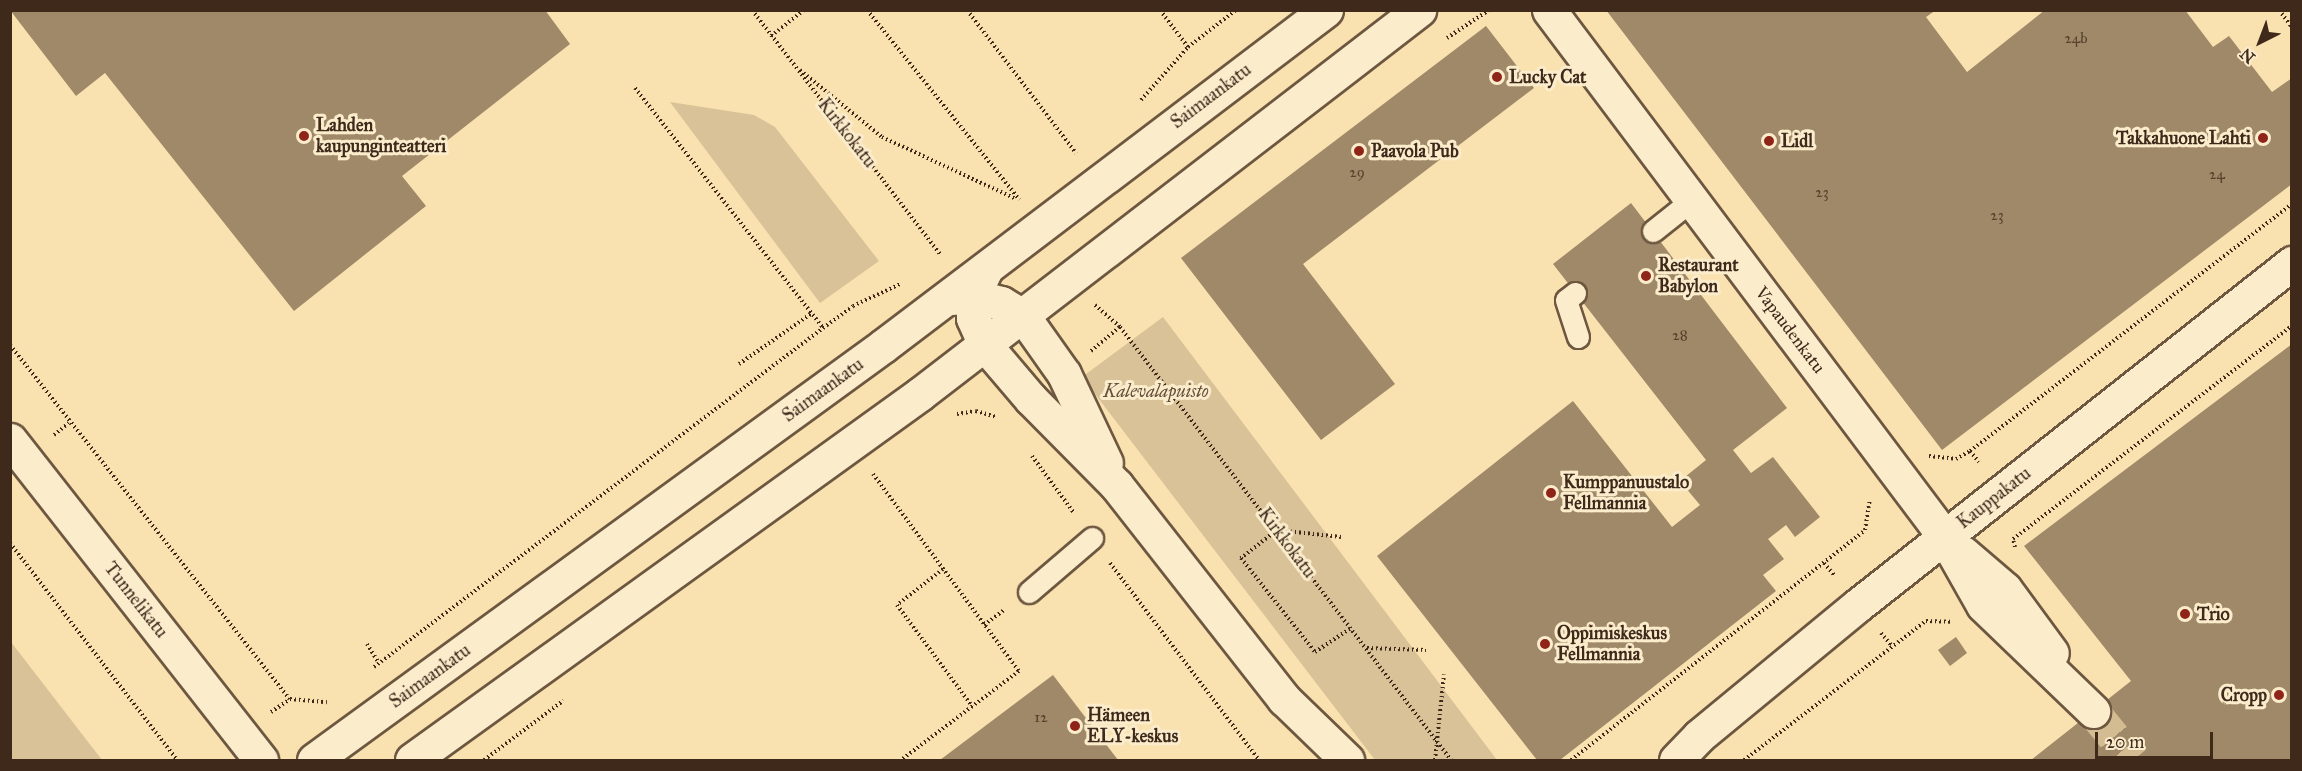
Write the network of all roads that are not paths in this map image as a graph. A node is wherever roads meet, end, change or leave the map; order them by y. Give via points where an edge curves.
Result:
1 (1326, 10) edge
2 (1419, 10) edge
3 (1549, 10) edge
4 (1692, 200) junction
5 (1653, 231) dead end
6 (2292, 264) edge
7 (969, 288) junction
8 (1575, 293) dead end
9 (1023, 316) junction
10 (1578, 337) dead end
11 (985, 345) junction
12 (10, 440) edge
13 (1117, 486) junction
14 (1944, 536) junction
15 (1092, 538) road end
16 (1029, 592) dead end
17 (1994, 597) road end
18 (1284, 699) junction
19 (1699, 736) junction
20 (261, 760) edge
21 (314, 760) edge
22 (412, 760) edge
23 (1319, 760) edge
24 (1347, 760) edge
25 (1651, 760) edge
26 (1676, 760) edge

1 - 7 street, Saimaankatu
2 - 9 street
3 - 4 street, Vapaudenkatu
4 - 5 lane
4 - 14 street, Vapaudenkatu
6 - 14 street, Kauppakatu
7 - 9 street
7 - 11 street via 973,318
7 - 21 street, Saimaankatu
8 - 10 lane via 1566,300
9 - 11 street
9 - 13 street via 1064,374
11 - 13 street via 1031,399
11 - 22 street
12 - 20 street, Tunnelikatu
13 - 18 street
14 - 17 street, Vapaudenkatu
14 - 19 street, Kauppakatu
15 - 16 lane
18 - 23 street
18 - 24 street
19 - 25 street, Kauppakatu
19 - 26 street, Kauppakatu

